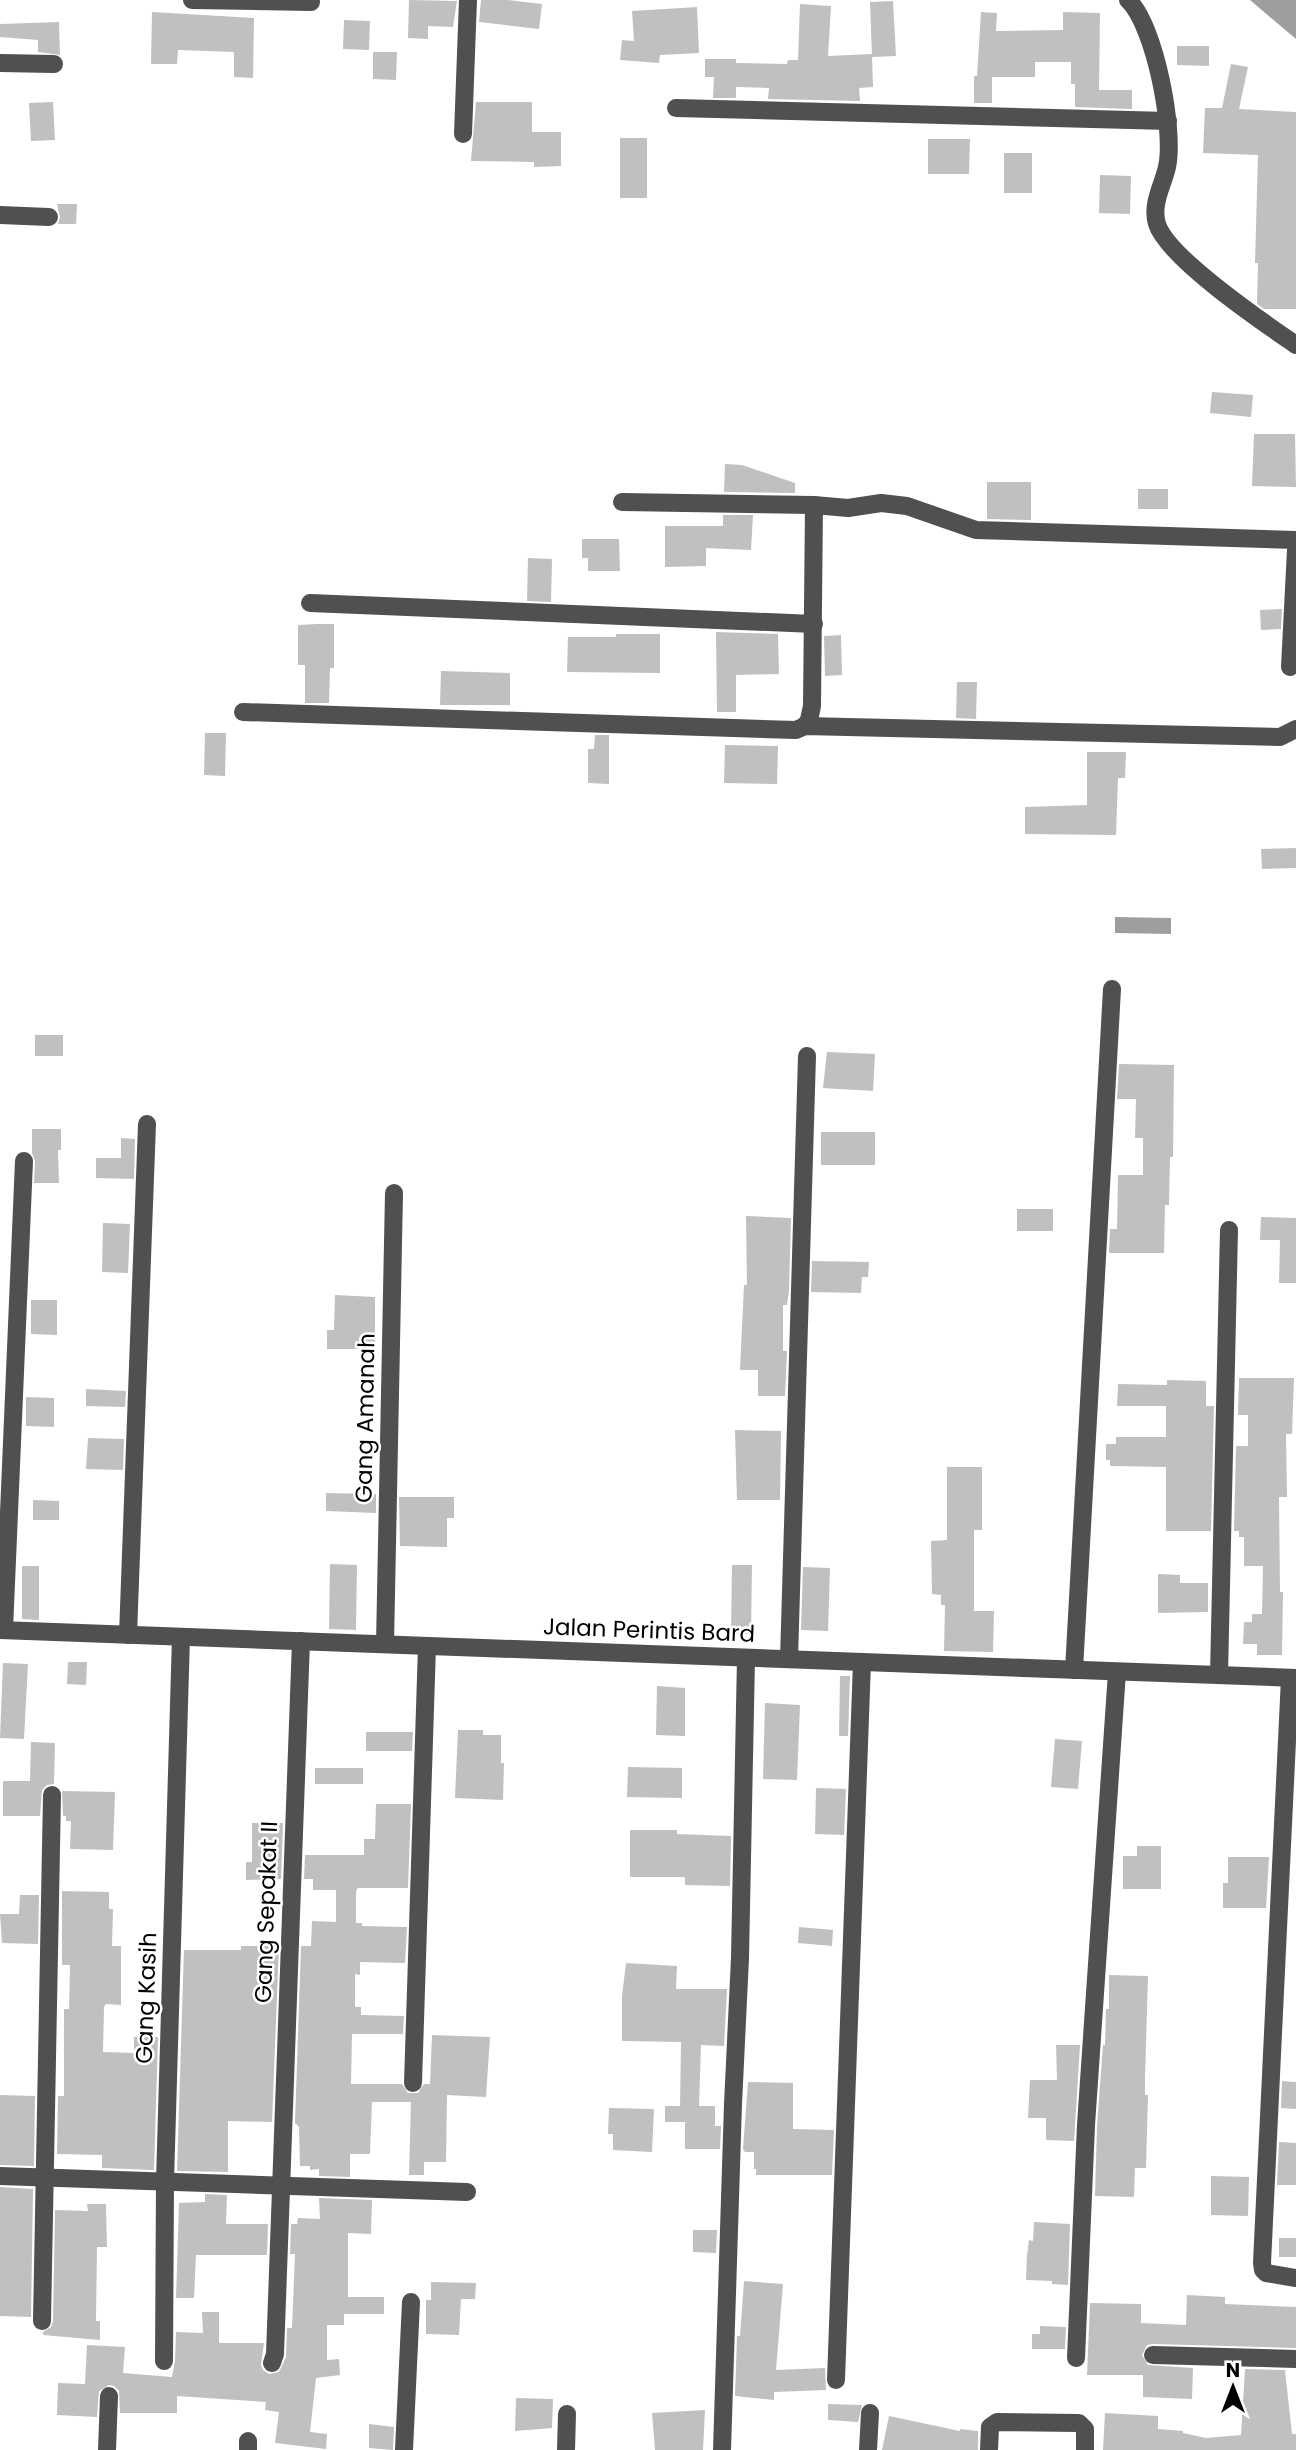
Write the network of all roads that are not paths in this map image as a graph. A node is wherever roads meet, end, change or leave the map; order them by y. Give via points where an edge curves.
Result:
1 (192, 0) edge
2 (468, 0) edge
3 (1128, 0) edge
4 (311, 2) dead end
5 (0, 63) edge
6 (54, 64) dead end
7 (676, 108) dead end
8 (1168, 121) junction
9 (463, 134) dead end
10 (0, 215) edge
11 (49, 217) dead end
12 (1296, 345) edge
13 (622, 502) dead end
14 (814, 505) junction
15 (1296, 540) edge
16 (1296, 550) edge
17 (310, 603) dead end
18 (814, 624) junction
19 (1290, 667) dead end
20 (243, 712) dead end
21 (805, 726) junction
22 (1296, 729) edge
23 (1112, 989) dead end
24 (807, 1056) dead end
25 (147, 1124) dead end
26 (24, 1161) dead end
27 (394, 1193) dead end
28 (1230, 1230) dead end
29 (2, 1630) edge
30 (128, 1634) junction
31 (181, 1637) junction
32 (301, 1641) junction
33 (385, 1644) junction
34 (427, 1646) junction
35 (746, 1658) junction
36 (789, 1660) junction
37 (862, 1662) junction
38 (1074, 1670) junction
39 (1117, 1672) junction
40 (1219, 1675) junction
41 (1293, 1678) edge
42 (52, 1795) dead end
43 (413, 2083) dead end
44 (0, 2176) edge
45 (46, 2177) junction
46 (165, 2182) junction
47 (280, 2185) junction
48 (467, 2192) dead end
49 (1296, 2278) edge
50 (411, 2302) dead end
51 (42, 2321) dead end
52 (1153, 2355) dead end
53 (1076, 2358) dead end
54 (1296, 2359) edge
55 (164, 2361) dead end
56 (272, 2363) dead end
57 (836, 2380) dead end
58 (109, 2396) dead end
59 (870, 2413) dead end
60 (567, 2414) dead end
61 (107, 2450) edge
62 (404, 2450) edge
63 (566, 2450) edge
64 (722, 2450) edge
65 (869, 2450) edge
66 (989, 2450) edge
67 (1086, 2450) edge

1 - 4 street
2 - 9 street
3 - 8 street via 1147,30
5 - 6 street
7 - 8 street
8 - 12 street via 1167,168 1157,194 1156,222 1164,237 1245,309
10 - 11 street
13 - 14 street
14 - 15 street via 907,506 976,530
14 - 18 street
16 - 19 street
17 - 18 street
18 - 21 street via 812,706
20 - 21 street via 796,730
21 - 22 street via 1280,737
23 - 38 street
24 - 36 street
25 - 30 street
26 - 29 street
27 - 33 street, Gang Amanah
28 - 40 street
29 - 30 street, Jalan Perintis Bard
30 - 31 street, Jalan Perintis Bard
31 - 32 street, Jalan Perintis Bard
31 - 46 street, Gang Kasih
32 - 33 street, Jalan Perintis Bard
32 - 47 street, Gang Sepakat II
33 - 34 street, Jalan Perintis Bard
34 - 35 street, Jalan Perintis Bard
34 - 43 street
35 - 36 street, Jalan Perintis Bard
35 - 64 street
36 - 37 street, Jalan Perintis Bard
37 - 38 street, Jalan Perintis Bard
37 - 57 street
38 - 39 street, Jalan Perintis Bard
39 - 40 street, Jalan Perintis Bard
39 - 53 street via 1086,2125
40 - 41 street, Jalan Perintis Bard
41 - 49 street via 1262,2263 1266,2273
42 - 45 street
44 - 45 street
45 - 46 street
45 - 51 street
46 - 47 street
46 - 55 street, Gang Kasih
47 - 48 street
47 - 56 street, Gang Sepakat II
50 - 62 street
52 - 54 street
58 - 61 street
59 - 65 street
60 - 63 street
66 - 67 street via 990,2427 997,2422 1079,2423 1085,2428

